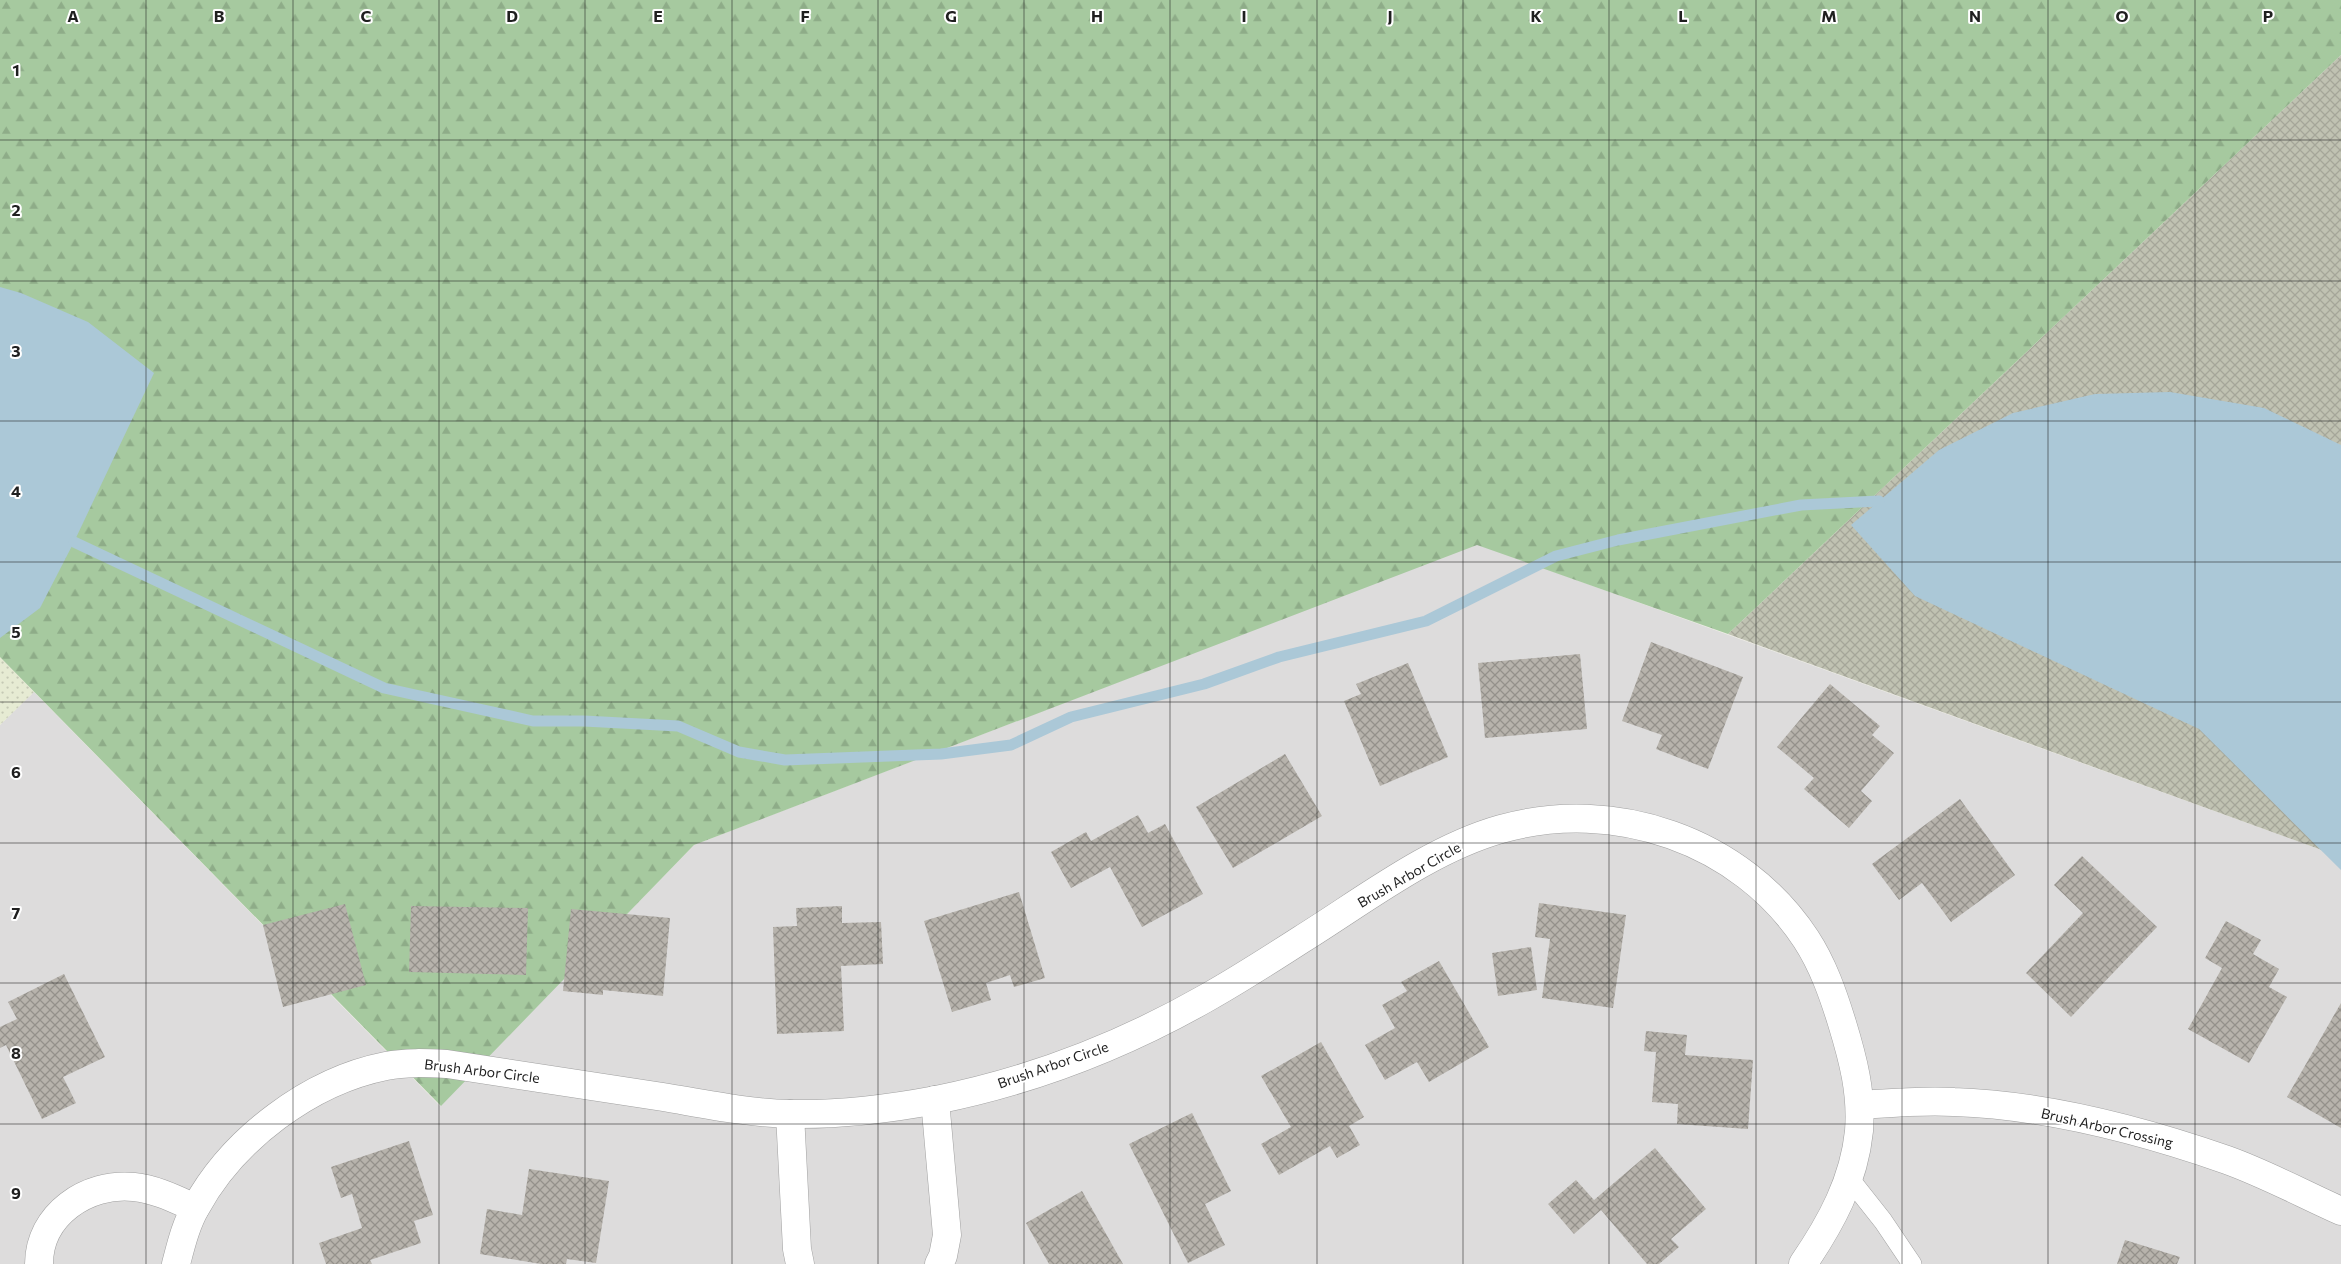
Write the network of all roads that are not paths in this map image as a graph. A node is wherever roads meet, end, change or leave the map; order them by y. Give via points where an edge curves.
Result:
1 (935, 1100) junction
2 (1860, 1105) junction
3 (790, 1114) junction
4 (1849, 1178) junction
5 (195, 1208) junction
6 (2341, 1211) edge
7 (40, 1264) edge
8 (176, 1264) edge
9 (800, 1264) edge
10 (939, 1264) edge
11 (1803, 1264) edge
12 (1912, 1264) edge

1 - 2 street, Brush Arbor Circle via 1029,1075 1119,1042 1206,998 1440,854 1500,829 1571,818 1609,820 1662,831 1704,847 1732,863 1761,886 1806,939 1820,964 1850,1052
1 - 3 street, Brush Arbor Circle via 827,1114
1 - 10 street via 947,1234
2 - 4 street, Brush Arbor Circle
2 - 6 street, Brush Arbor Crossing via 1954,1102 2060,1115 2227,1160
3 - 5 street, Brush Arbor Circle via 446,1064 386,1066 332,1084 288,1109 239,1151 214,1179
3 - 9 street
4 - 11 street, Brush Arbor Circle via 1835,1212
4 - 12 lane
5 - 7 street via 133,1186 117,1186 88,1194 72,1202 55,1217 45,1232 39,1251
5 - 8 street, Brush Arbor Circle

